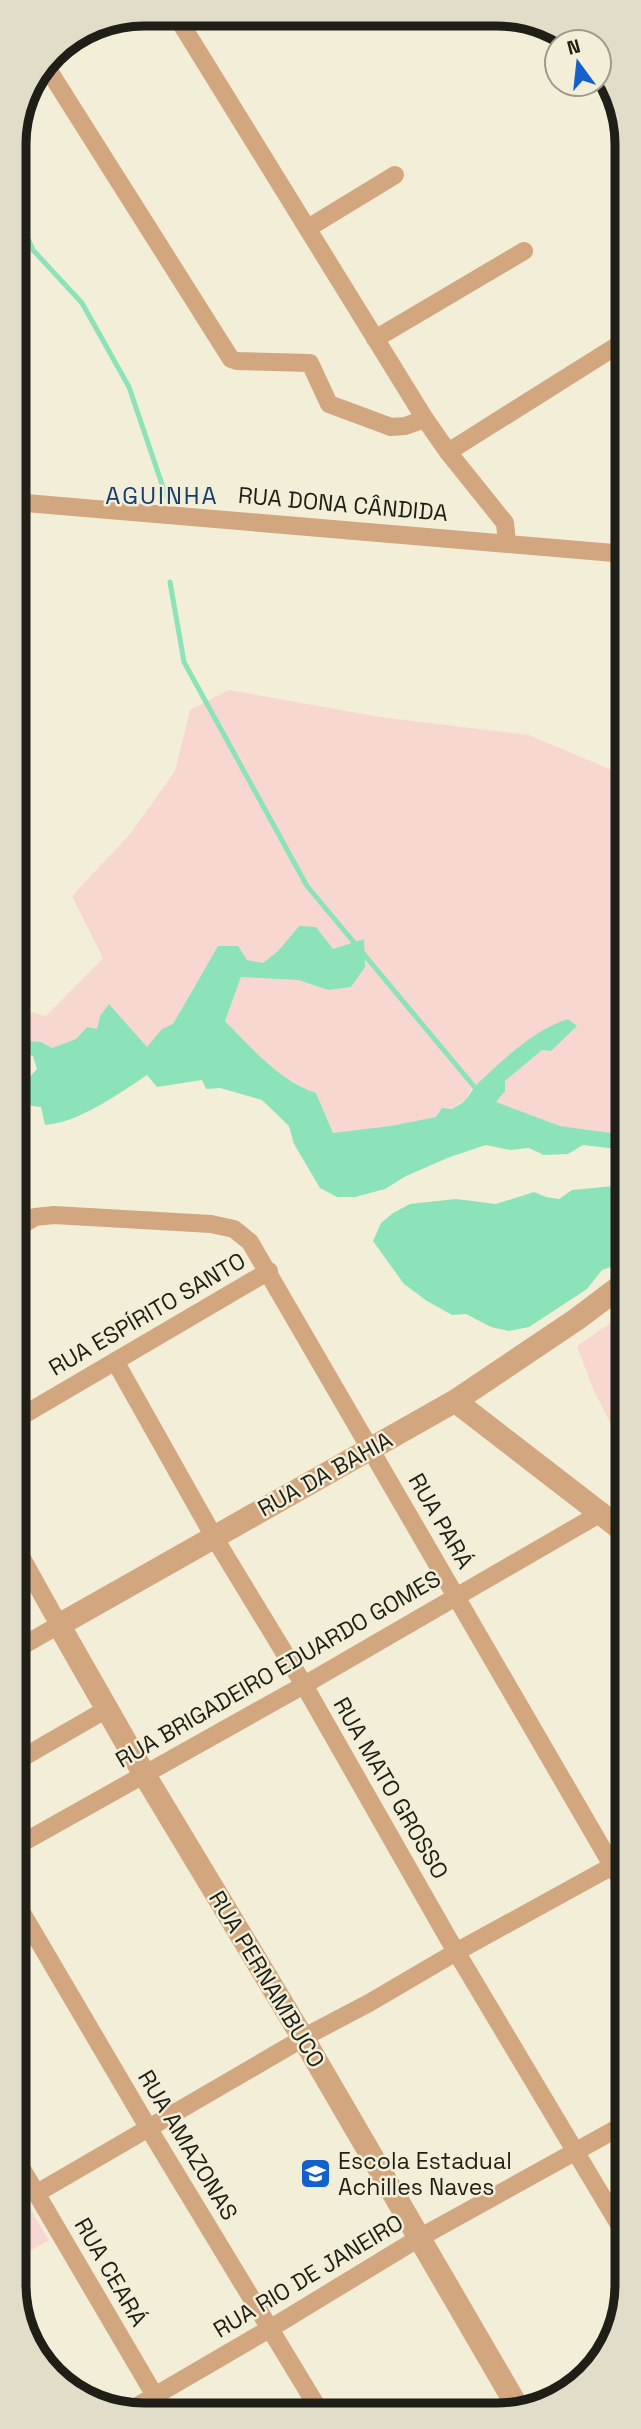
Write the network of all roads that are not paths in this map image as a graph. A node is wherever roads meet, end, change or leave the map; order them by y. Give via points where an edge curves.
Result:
1 (181, 26) edge
2 (50, 73) edge
3 (395, 174) dead end
4 (307, 228) junction
5 (524, 251) dead end
6 (375, 339) junction
7 (615, 347) edge
8 (425, 419) junction
9 (447, 452) junction
10 (27, 503) edge
11 (507, 542) junction
12 (615, 553) edge
13 (26, 1222) edge
14 (269, 1271) junction
15 (614, 1291) edge
16 (115, 1361) junction
17 (455, 1401) junction
18 (26, 1413) edge
19 (370, 1449) junction
20 (601, 1513) junction
21 (614, 1524) edge
22 (214, 1537) junction
23 (26, 1566) edge
24 (457, 1595) junction
25 (60, 1625) junction
26 (26, 1644) edge
27 (303, 1685) junction
28 (107, 1709) junction
29 (26, 1756) edge
30 (144, 1774) junction
31 (26, 1840) edge
32 (614, 1854) edge
33 (614, 1865) edge
34 (26, 1920) edge
35 (456, 1952) junction
36 (303, 2038) junction
37 (149, 2129) junction
38 (614, 2130) edge
39 (576, 2152) junction
40 (26, 2175) edge
41 (37, 2193) junction
42 (614, 2216) edge
43 (419, 2238) junction
44 (271, 2329) junction
45 (155, 2396) junction
46 (514, 2401) edge
47 (143, 2403) edge
48 (159, 2403) edge
49 (315, 2403) edge

1 - 4 street
2 - 8 street via 231,359 310,363 329,404 391,427
3 - 4 street
4 - 6 street
5 - 6 street
6 - 8 street
7 - 9 street
8 - 9 street
9 - 11 street via 505,523
10 - 11 street, RUA DONA CÂNDIDA
11 - 12 street, RUA DONA CÂNDIDA
13 - 14 street, RUA PARÁ via 54,1215 225,1226 250,1242
14 - 16 street, RUA ESPÍRITO SANTO
14 - 19 street, RUA PARÁ
15 - 17 street, RUA DA BAHIA
16 - 18 street, RUA ESPÍRITO SANTO
16 - 22 street, RUA MATO GROSSO
17 - 19 street, RUA DA BAHIA
17 - 20 street
19 - 22 street, RUA DA BAHIA
19 - 24 street, RUA PARÁ
20 - 21 street
20 - 24 street, RUA BRIGADEIRO EDUARDO GOMES
22 - 25 street, RUA DA BAHIA
22 - 27 street, RUA MATO GROSSO
23 - 25 street, RUA PERNAMBUCO
24 - 27 street, RUA BRIGADEIRO EDUARDO GOMES
24 - 32 street, RUA PARÁ
25 - 26 street, RUA DA BAHIA
25 - 28 street, RUA PERNAMBUCO
27 - 30 street, RUA BRIGADEIRO EDUARDO GOMES
27 - 35 street, RUA MATO GROSSO
28 - 29 street
28 - 30 street, RUA PERNAMBUCO
30 - 31 street, RUA BRIGADEIRO EDUARDO GOMES
30 - 36 street, RUA PERNAMBUCO
33 - 35 street
34 - 37 street, RUA AMAZONAS
35 - 36 street
35 - 39 street, RUA MATO GROSSO
36 - 37 street
36 - 43 street, RUA PERNAMBUCO
37 - 41 street
37 - 44 street, RUA AMAZONAS
38 - 39 street, RUA RIO DE JANEIRO
39 - 42 street, RUA MATO GROSSO
39 - 43 street, RUA RIO DE JANEIRO
40 - 41 street, RUA CEARÁ
41 - 45 street, RUA CEARÁ
43 - 44 street, RUA RIO DE JANEIRO
43 - 46 street, RUA PERNAMBUCO
44 - 45 street, RUA RIO DE JANEIRO
44 - 49 street, RUA AMAZONAS
45 - 47 street, RUA RIO DE JANEIRO
45 - 48 street, RUA CEARÁ

